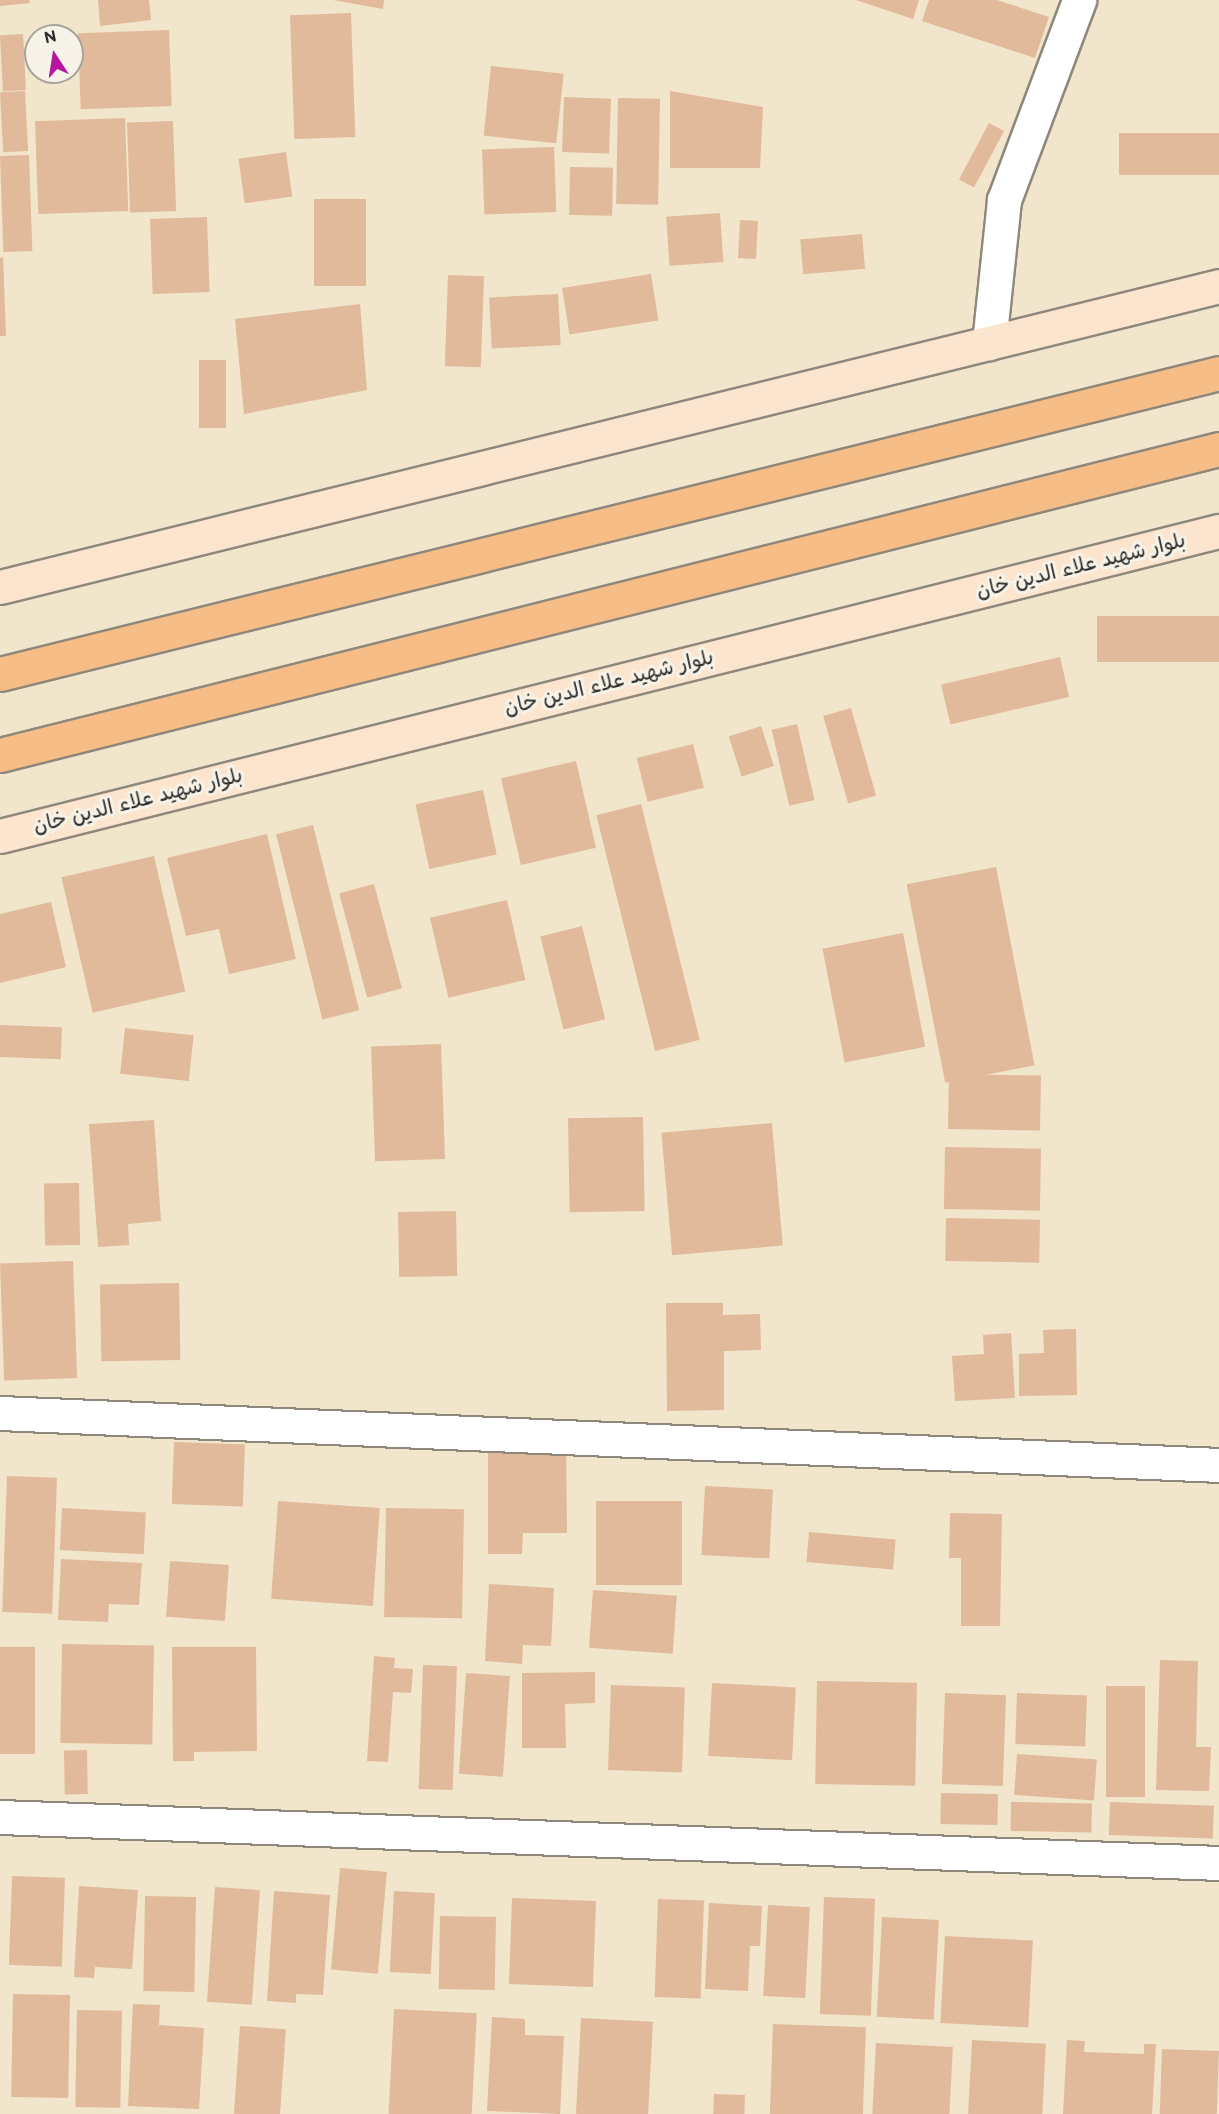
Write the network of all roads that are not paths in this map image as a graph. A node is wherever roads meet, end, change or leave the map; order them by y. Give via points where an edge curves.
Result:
1 (1079, 0) edge
2 (1219, 286) edge
3 (989, 343) junction
4 (1219, 373) edge
5 (1219, 449) edge
6 (1219, 531) edge
7 (0, 587) edge
8 (0, 674) edge
9 (0, 755) edge
10 (0, 836) edge
11 (0, 1413) edge
12 (1219, 1466) edge
13 (0, 1817) edge
14 (1219, 1863) edge

1 - 3 street via 1004,200
2 - 3 street
3 - 7 street
4 - 8 highway
5 - 9 highway
6 - 10 street, بلوار شهید علاء الدین خان
11 - 12 street
13 - 14 street

